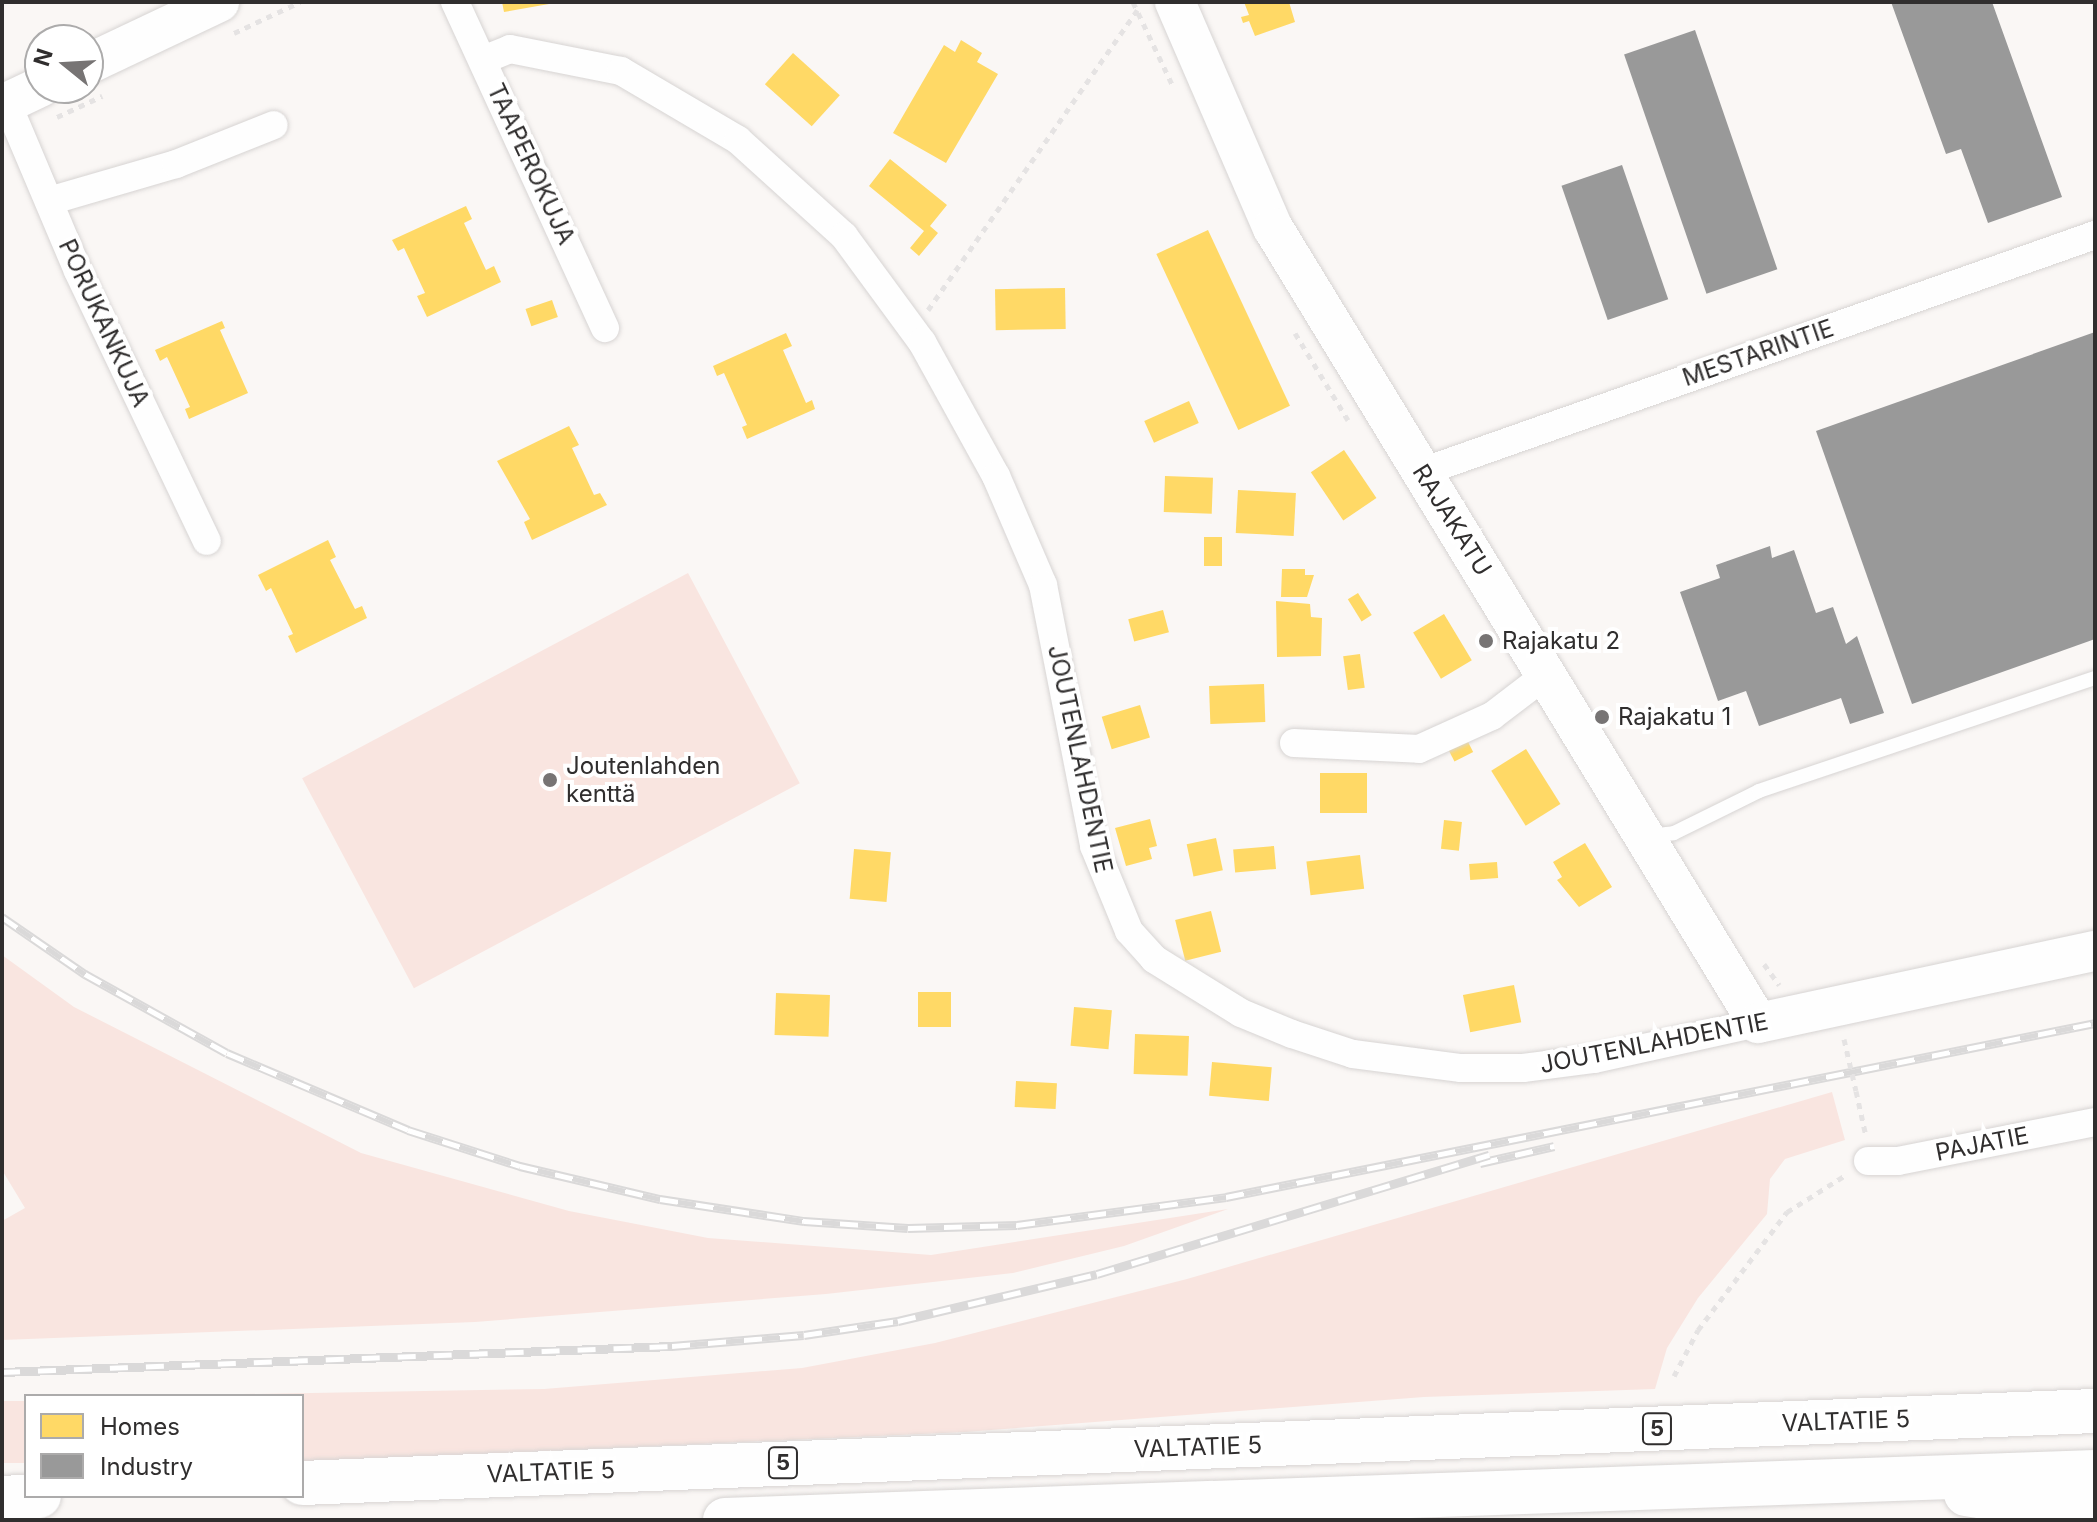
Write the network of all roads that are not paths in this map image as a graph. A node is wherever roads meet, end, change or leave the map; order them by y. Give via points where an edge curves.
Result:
1 (219, 2) edge
2 (455, 2) edge
3 (1175, 2) edge
4 (104, 56) edge
5 (483, 60) junction
6 (16, 98) edge
7 (274, 125) dead end
8 (49, 201) junction
9 (2095, 235) edge
10 (605, 328) dead end
11 (1422, 472) junction
12 (207, 541) dead end
13 (1547, 674) junction
14 (2095, 678) edge
15 (1294, 743) dead end
16 (1647, 837) junction
17 (2095, 951) edge
18 (1758, 1023) junction
19 (2095, 1122) edge
20 (1868, 1161) road end
21 (2095, 1403) edge
22 (2095, 1411) edge
23 (2051, 1413) junction
24 (2095, 1472) edge
25 (1913, 1482) junction
26 (304, 1483) edge
27 (24, 1497) edge
28 (2, 1498) edge
29 (2095, 1515) edge
30 (725, 1520) edge

1 - 4 street
2 - 5 street, TAAPEROKUJA
3 - 11 street, RAJAKATU via 1273,228
5 - 10 street, TAAPEROKUJA
5 - 18 street, JOUTENLAHDENTIE via 510,49 621,71 738,140 844,236 913,330 996,476 1043,585 1094,846 1129,931 1154,959 1241,1013 1292,1034 1353,1054 1461,1068 1523,1068 1594,1059
6 - 8 street, PORUKANKUJA
7 - 8 street via 176,164
8 - 12 street, PORUKANKUJA
9 - 11 street, MESTARINTIE
11 - 13 street, RAJAKATU
13 - 15 street via 1492,716 1419,749
13 - 16 street, RAJAKATU
14 - 16 lane via 1759,791 1674,833
16 - 18 street, RAJAKATU
17 - 18 street, JOUTENLAHDENTIE
19 - 20 street, PAJATIE via 1898,1161
21 - 23 highway
22 - 23 highway, VALTATIE 5 / 5
23 - 26 highway, VALTATIE 5 / 5
24 - 25 highway
25 - 29 highway via 2018,1506
25 - 30 highway
27 - 28 highway

